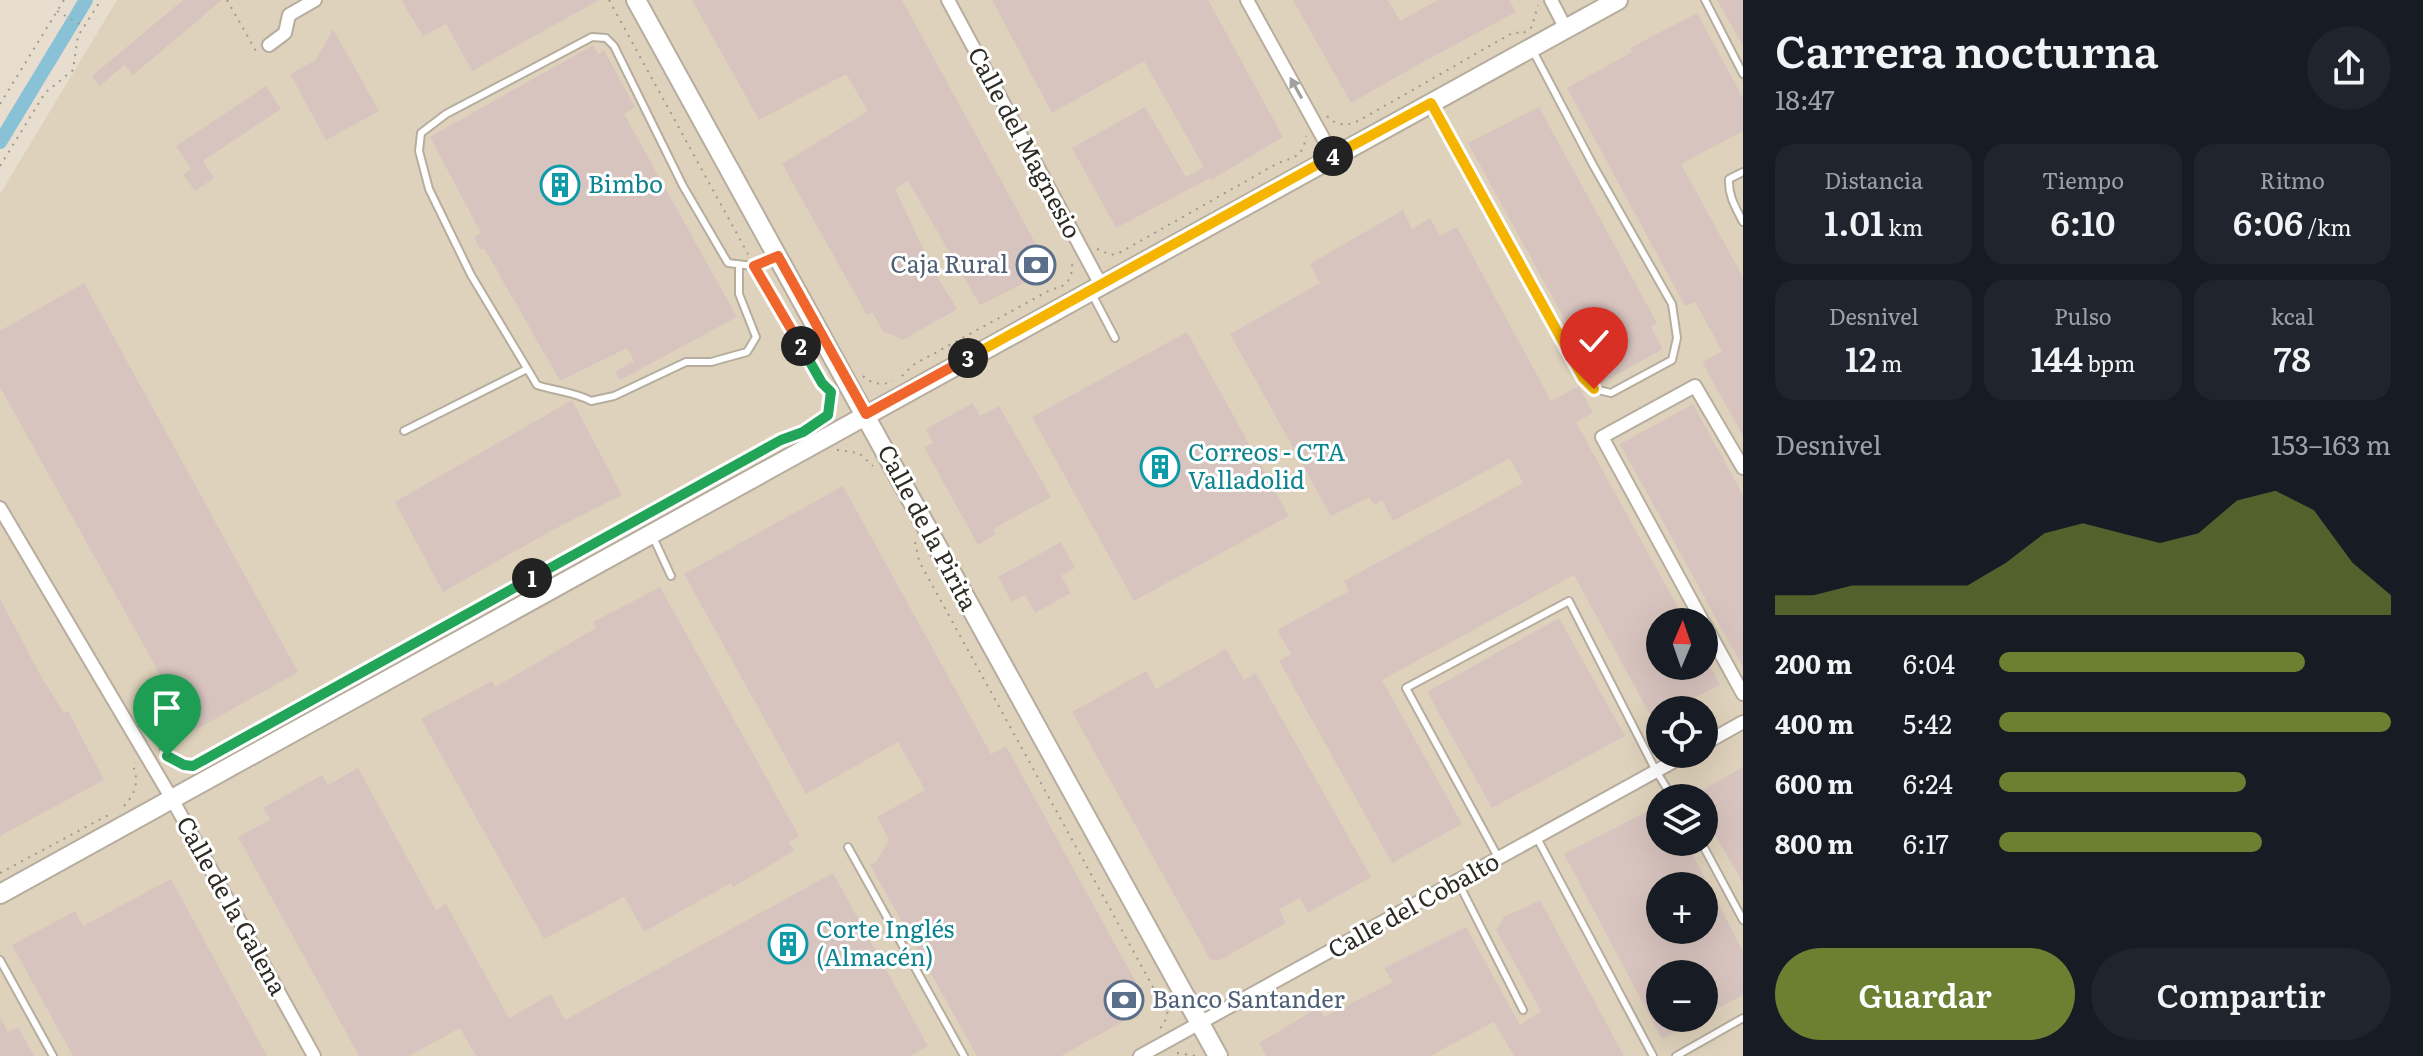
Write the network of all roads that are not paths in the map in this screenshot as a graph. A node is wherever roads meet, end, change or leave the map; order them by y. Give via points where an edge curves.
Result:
1 (315, 0) edge
2 (636, 0) edge
3 (948, 0) edge
4 (1247, 0) edge
5 (1551, 0) edge
6 (1618, 0) edge
7 (1705, 0) edge
8 (1566, 29) junction
9 (269, 45) road end
10 (1532, 48) junction
11 (1743, 74) edge
12 (1431, 103) junction
13 (1333, 156) junction
14 (1743, 172) edge
15 (1743, 222) edge
16 (778, 256) junction
17 (739, 266) junction
18 (1096, 288) junction
19 (1115, 338) dead end
20 (527, 369) junction
21 (866, 414) junction
22 (404, 431) dead end
23 (1743, 468) edge
24 (0, 508) edge
25 (651, 533) junction
26 (671, 576) dead end
27 (1696, 608) edge
28 (1718, 648) edge
29 (1743, 694) edge
30 (1743, 723) edge
31 (1718, 736) edge
32 (1661, 768) edge
33 (1656, 771) junction
34 (1664, 784) edge
35 (172, 799) junction
36 (1537, 838) junction
37 (848, 847) dead end
38 (1709, 856) edge
39 (1499, 859) junction
40 (1458, 882) junction
41 (0, 894) edge
42 (1743, 920) edge
43 (0, 960) edge
44 (1523, 1010) dead end
45 (1743, 1018) edge
46 (1200, 1022) junction
47 (53, 1056) edge
48 (314, 1056) edge
49 (964, 1056) edge
50 (1140, 1056) edge
51 (1218, 1056) edge
52 (1653, 1056) edge
53 (1676, 1056) edge

1 - 9 street via 289,15 285,33
2 - 16 street, Calle de la Pirita
3 - 18 street, Calle del Magnesio
13 -> 4 street
5 - 8 street
6 - 8 street
7 - 11 lane
8 - 10 street
10 - 12 street
10 - 12 lane via 1672,304 1677,338 1672,360 1611,393 1594,389 1583,378
12 - 13 street
13 - 18 street
14 - 15 lane via 1728,184
16 - 17 lane
16 - 21 street, Calle de la Pirita
17 - 20 lane via 739,294 756,337 747,352 711,362 686,362 614,396 591,401 537,385
17 - 20 lane via 728,263 683,186 614,46 606,38 592,37 446,114 421,133 419,151 429,189 471,275
18 - 19 lane
18 - 21 street
20 - 22 lane
21 - 25 street
21 - 46 street, Calle de la Pirita
23 - 27 street via 1695,386 1602,437
24 - 35 street, Calle de la Galena
25 - 26 lane
25 - 35 street
28 - 29 street
30 - 31 street
32 - 33 street, Calle del Cobalto
33 - 34 lane
33 - 36 street, Calle del Cobalto
33 - 39 lane via 1569,601 1406,688
35 - 41 street
35 - 48 street, Calle de la Galena
36 - 39 street, Calle del Cobalto
36 - 52 lane
37 - 49 lane
38 - 42 lane
39 - 40 street, Calle del Cobalto
40 - 44 lane
40 - 46 street, Calle del Cobalto
43 - 47 lane
45 - 53 lane
46 - 50 street, Calle del Cobalto
46 - 51 street, Calle de la Pirita

